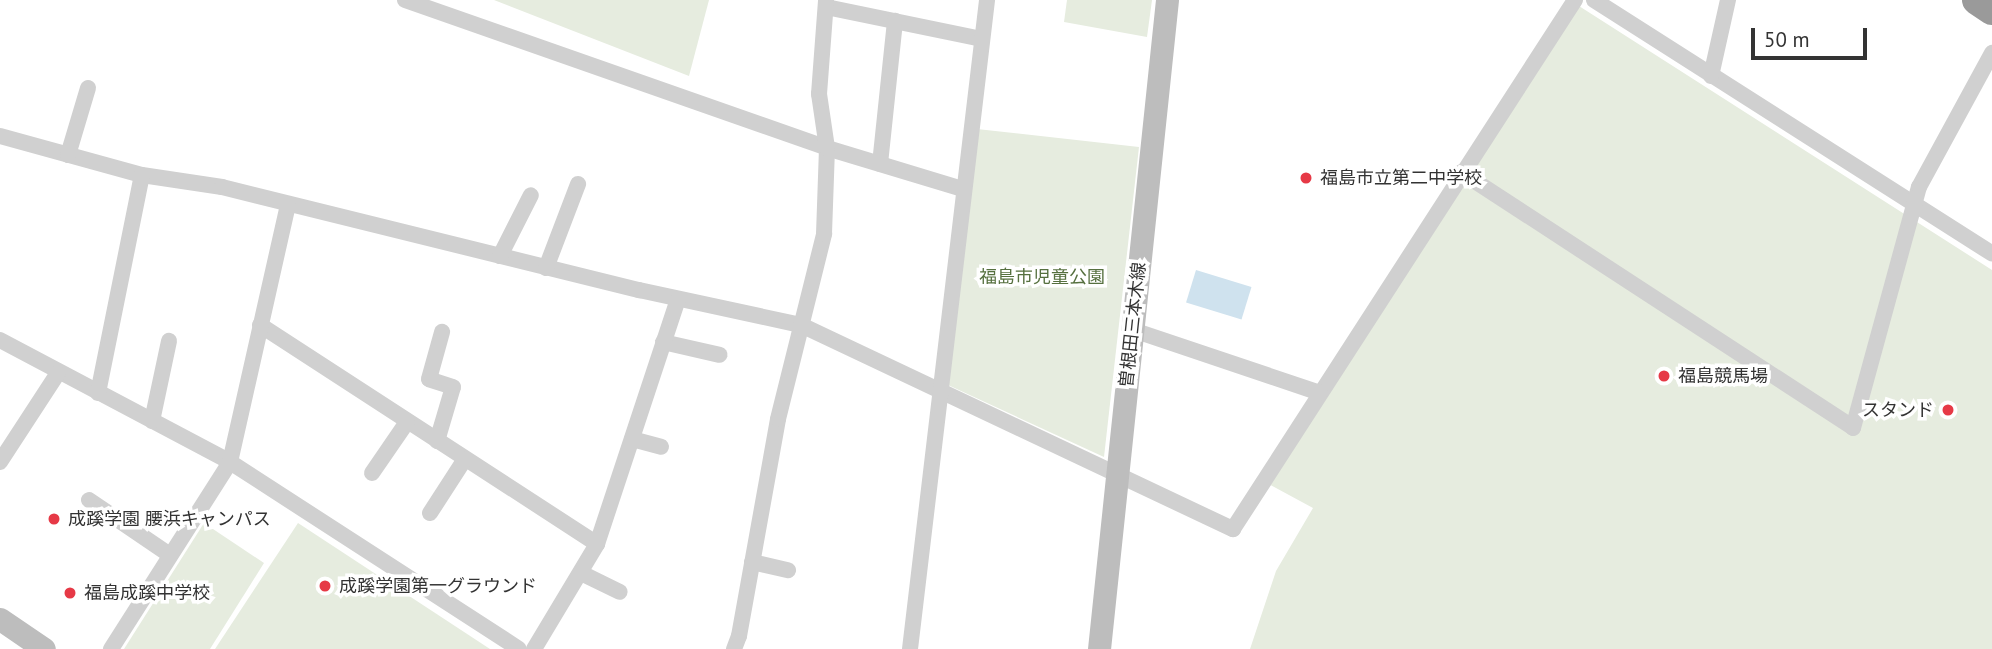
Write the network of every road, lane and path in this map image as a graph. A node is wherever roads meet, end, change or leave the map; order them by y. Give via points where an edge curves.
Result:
1 (405, 0) edge
2 (986, 0) edge
3 (1167, 0) edge
4 (1575, 0) edge
5 (1594, 0) edge
6 (1728, 0) edge
7 (1977, 0) edge
8 (826, 3) edge
9 (1992, 10) edge
10 (895, 21) junction
11 (982, 38) junction
12 (1992, 53) edge
13 (1711, 76) junction
14 (88, 88) dead end
15 (0, 136) edge
16 (827, 148) junction
17 (68, 155) junction
18 (880, 164) junction
19 (1461, 172) junction
20 (142, 175) junction
21 (578, 184) dead end
22 (963, 188) junction
23 (531, 195) dead end
24 (1915, 203) junction
25 (288, 205) junction
26 (1992, 254) edge
27 (500, 256) junction
28 (546, 268) junction
29 (678, 299) junction
30 (801, 325) junction
31 (260, 326) junction
32 (1133, 330) junction
33 (442, 332) dead end
34 (0, 340) edge
35 (169, 341) dead end
36 (663, 342) junction
37 (720, 355) dead end
38 (58, 373) junction
39 (98, 393) junction
40 (940, 393) junction
41 (1320, 393) junction
42 (152, 421) junction
43 (407, 422) junction
44 (632, 439) junction
45 (437, 441) junction
46 (661, 447) dead end
47 (465, 459) junction
48 (0, 462) edge
49 (230, 462) junction
50 (372, 473) dead end
51 (1116, 475) junction
52 (89, 500) dead end
53 (430, 513) dead end
54 (597, 544) junction
55 (170, 555) junction
56 (752, 562) junction
57 (788, 570) dead end
58 (581, 573) junction
59 (620, 592) dead end
60 (0, 619) edge
61 (738, 648) edge
62 (44, 649) edge
63 (111, 649) edge
64 (519, 649) edge
65 (534, 649) edge
66 (910, 649) edge
67 (1099, 649) edge

1 - 16 street
2 - 11 street
3 - 32 street, 曽根田三本木線
4 - 19 street
5 - 13 street
6 - 13 street
7 - 9 highway
8 - 10 street
8 - 16 street via 819,94
10 - 11 street
10 - 18 street
11 - 22 street
12 - 24 street via 1919,187
13 - 24 street
14 - 17 street
15 - 17 street
16 - 18 street
16 - 30 street via 824,234
17 - 20 street
18 - 22 street
19 - 24 street via 1853,428
19 - 41 street
20 - 25 street via 222,187
20 - 39 street
21 - 28 street
22 - 40 street
23 - 27 street
24 - 26 street
25 - 27 street
25 - 31 street
27 - 28 street
28 - 29 street
29 - 30 street
29 - 36 street
30 - 40 street
30 - 56 street
31 - 43 street
31 - 49 street
32 - 41 street
32 - 51 street, 曽根田三本木線
33 - 45 street via 429,379 453,387
34 - 38 street
35 - 42 street
36 - 37 street
36 - 44 street
38 - 39 street
38 - 48 street
39 - 42 street
40 - 51 street
40 - 66 street
41 - 51 street via 1233,529
42 - 49 street
43 - 45 street
43 - 50 street
44 - 46 street
44 - 54 street
45 - 47 street
47 - 53 street
47 - 54 street
49 - 55 street
49 - 64 street
51 - 67 street, 曽根田三本木線
52 - 55 street
54 - 58 street
55 - 63 street
56 - 57 street
56 - 61 street
58 - 59 street
58 - 65 street
60 - 62 street

